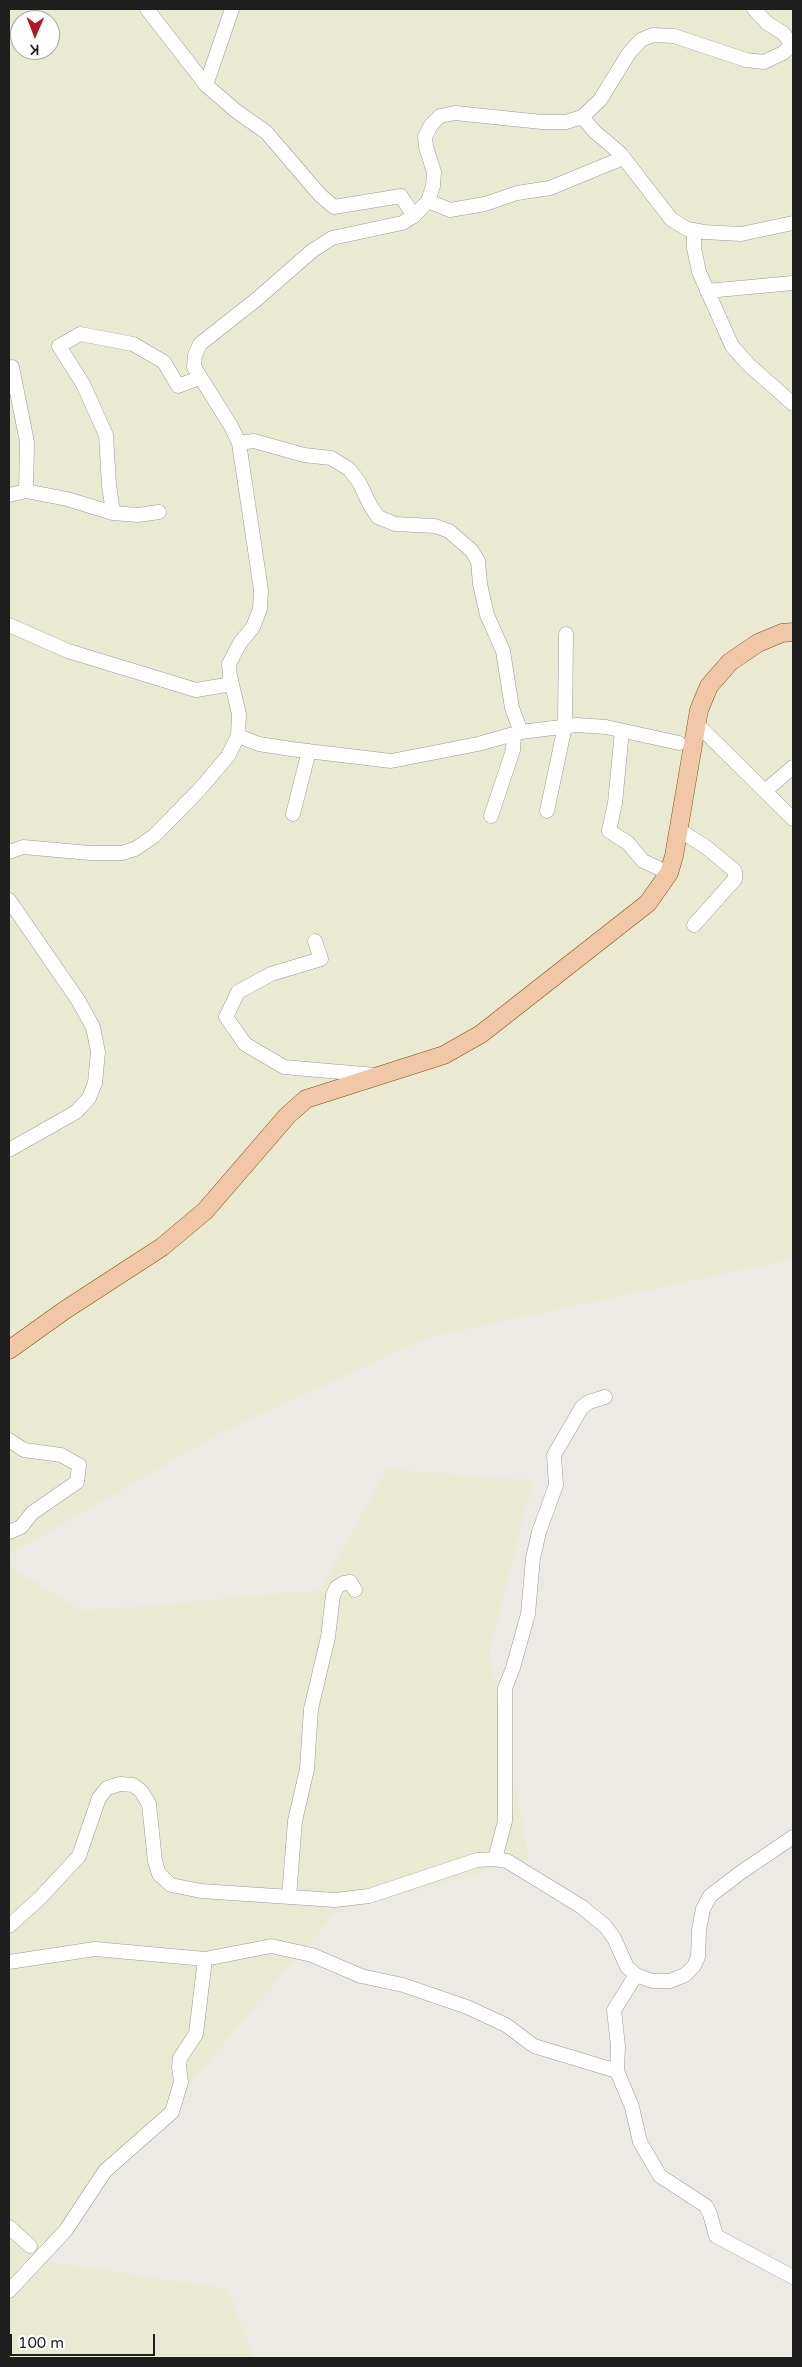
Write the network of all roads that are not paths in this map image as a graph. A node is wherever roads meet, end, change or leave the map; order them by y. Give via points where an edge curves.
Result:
1 (147, 9) edge
2 (232, 9) edge
3 (754, 9) edge
4 (773, 9) edge
5 (767, 23) junction
6 (793, 45) edge
7 (206, 85) junction
8 (582, 117) junction
9 (623, 158) junction
10 (428, 201) junction
11 (414, 216) junction
12 (793, 223) edge
13 (694, 230) junction
14 (793, 283) edge
15 (707, 291) junction
16 (12, 367) dead end
17 (199, 378) junction
18 (793, 404) edge
19 (239, 443) junction
20 (26, 491) junction
21 (9, 495) edge
22 (159, 512) dead end
23 (113, 513) junction
24 (9, 625) edge
25 (793, 632) edge
26 (566, 634) dead end
27 (232, 684) junction
28 (697, 724) junction
29 (565, 726) junction
30 (622, 731) junction
31 (518, 733) junction
32 (238, 736) junction
33 (679, 743) dead end
34 (309, 751) junction
35 (793, 767) edge
36 (765, 791) junction
37 (547, 811) dead end
38 (293, 814) dead end
39 (491, 816) dead end
40 (793, 819) edge
41 (679, 830) junction
42 (9, 852) edge
43 (669, 872) junction
44 (9, 900) edge
45 (694, 925) dead end
46 (314, 941) dead end
47 (384, 1075) junction
48 (9, 1150) edge
49 (9, 1350) edge
50 (605, 1397) dead end
51 (9, 1440) edge
52 (9, 1532) edge
53 (355, 1590) dead end
54 (793, 1837) edge
55 (495, 1859) junction
56 (289, 1897) junction
57 (9, 1926) edge
58 (205, 1959) junction
59 (9, 1962) edge
60 (636, 1976) junction
61 (617, 2071) junction
62 (9, 2227) edge
63 (30, 2246) dead end
64 (793, 2277) edge
65 (9, 2291) edge

1 - 7 street
2 - 7 street
3 - 5 street
4 - 5 street
5 - 6 street via 783,33
6 - 8 street via 764,62 746,60 674,36 653,35 641,40 629,53 600,100
7 - 11 street via 266,132 334,207 401,196
8 - 9 street
8 - 10 street via 566,122 542,122 455,113 440,116 425,137 434,172
9 - 10 street via 550,188 517,193 485,204 450,210
9 - 13 street via 671,219
10 - 11 street
11 - 17 street via 402,223 332,238 312,251 200,344 194,367
12 - 13 street via 741,234
13 - 15 street via 699,272
14 - 15 street
15 - 18 street via 732,346
16 - 20 street via 27,442
17 - 19 street
17 - 23 street via 178,386 164,362 133,344 80,334 60,346 84,384 106,435
19 - 27 street via 261,590 260,609 253,627 229,664
19 - 31 street via 254,441 304,455 331,458 349,468 378,516 395,524 442,528 472,550 478,561 487,614 503,651
20 - 21 street
20 - 23 street
22 - 23 street via 138,515
24 - 27 street via 68,651 196,690
25 - 28 main road via 758,643 730,662 709,686
26 - 29 street
27 - 32 street via 239,714
28 - 36 street
28 - 41 main road
29 - 30 street
29 - 31 street
29 - 37 street
30 - 33 street
30 - 43 street via 609,831 628,843 643,861
31 - 34 street via 391,760
31 - 39 street
32 - 34 street via 259,744
32 - 42 street via 228,756 200,789 154,836 135,849 122,853 23,848
34 - 38 street
35 - 36 street
36 - 40 street
41 - 43 main road
41 - 45 street via 735,871 735,879
43 - 47 main road via 648,904 481,1034 444,1055
44 - 48 street via 78,1000 93,1027 98,1052 95,1083 89,1098 76,1112
46 - 47 street via 321,960 271,974 238,992 226,1018 245,1044 284,1067
47 - 49 main road via 306,1099 287,1116 205,1211 162,1247
50 - 55 street via 582,1407 554,1455 556,1485 539,1532 528,1614 505,1688 505,1821
51 - 52 street via 24,1450 61,1455 79,1466 77,1482
53 - 56 street via 350,1582 344,1582 333,1596 328,1637 311,1710 307,1769 295,1821
54 - 60 street via 710,1896 703,1909 698,1957 685,1975 670,1981 652,1981
55 - 56 street via 477,1860 368,1896 335,1900
55 - 60 street via 525,1870 605,1926 627,1967
56 - 57 street via 201,1891 171,1885 159,1874 155,1861 149,1804 141,1790 133,1785 120,1784 107,1788 99,1798 79,1856
58 - 59 street via 96,1949
58 - 61 street via 271,1946 312,1955 362,1976 403,1985 467,2006 506,2025 534,2046
58 - 65 street via 196,2034 180,2058 181,2082 172,2112 105,2170 66,2230
60 - 61 street via 614,2010
61 - 64 street via 632,2107 640,2142 660,2176 706,2206 716,2236
62 - 63 street

